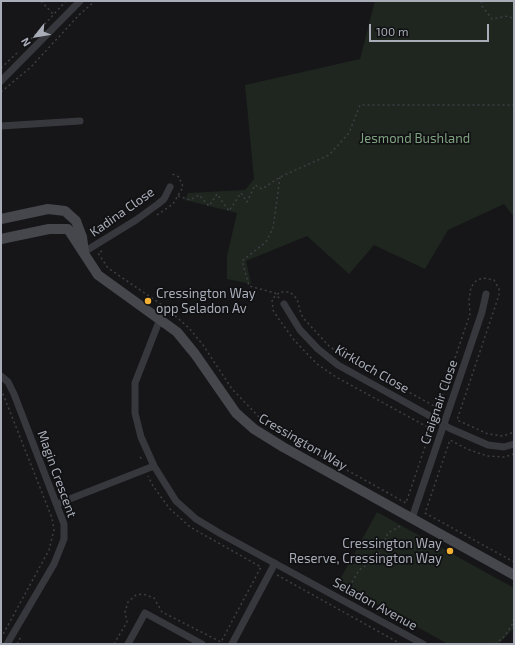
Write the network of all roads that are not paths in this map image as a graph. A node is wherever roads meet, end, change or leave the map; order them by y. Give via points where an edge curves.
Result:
1 (80, 1) edge
2 (1, 81) edge
3 (80, 121) dead end
4 (1, 126) edge
5 (170, 187) dead end
6 (1, 219) edge
7 (1, 239) edge
8 (84, 252) junction
9 (486, 294) dead end
10 (284, 304) road end
11 (160, 319) junction
12 (1, 376) edge
13 (444, 425) junction
14 (514, 444) edge
15 (154, 466) junction
16 (57, 504) junction
17 (412, 518) junction
18 (275, 563) junction
19 (514, 575) edge
20 (8, 644) edge
21 (128, 644) edge
22 (202, 644) edge
23 (232, 644) edge
24 (422, 644) edge

1 - 2 street
3 - 4 street
5 - 8 street, Kadina Close via 164,199 158,204
6 - 8 street via 48,209 65,210 76,221
7 - 8 street via 66,228
8 - 11 street, Cressington Way via 98,275
9 - 13 street, Craignair Close
10 - 13 street, Kirkloch Close via 300,330 338,366
11 - 15 street, Seladon Avenue via 135,383 135,413 139,431
11 - 17 street, Cressington Way via 177,332 236,413 249,426
12 - 16 street, Magin Crescent via 8,382 14,394
13 - 14 street, Kirkloch Close via 488,446 504,447
13 - 17 street, Craignair Close
15 - 16 street
15 - 18 street, Seladon Avenue via 176,501 196,519
16 - 20 street, Magin Crescent via 64,524 64,539
17 - 19 street, Cressington Way
18 - 23 street
18 - 24 street, Seladon Avenue
21 - 22 street via 145,613

